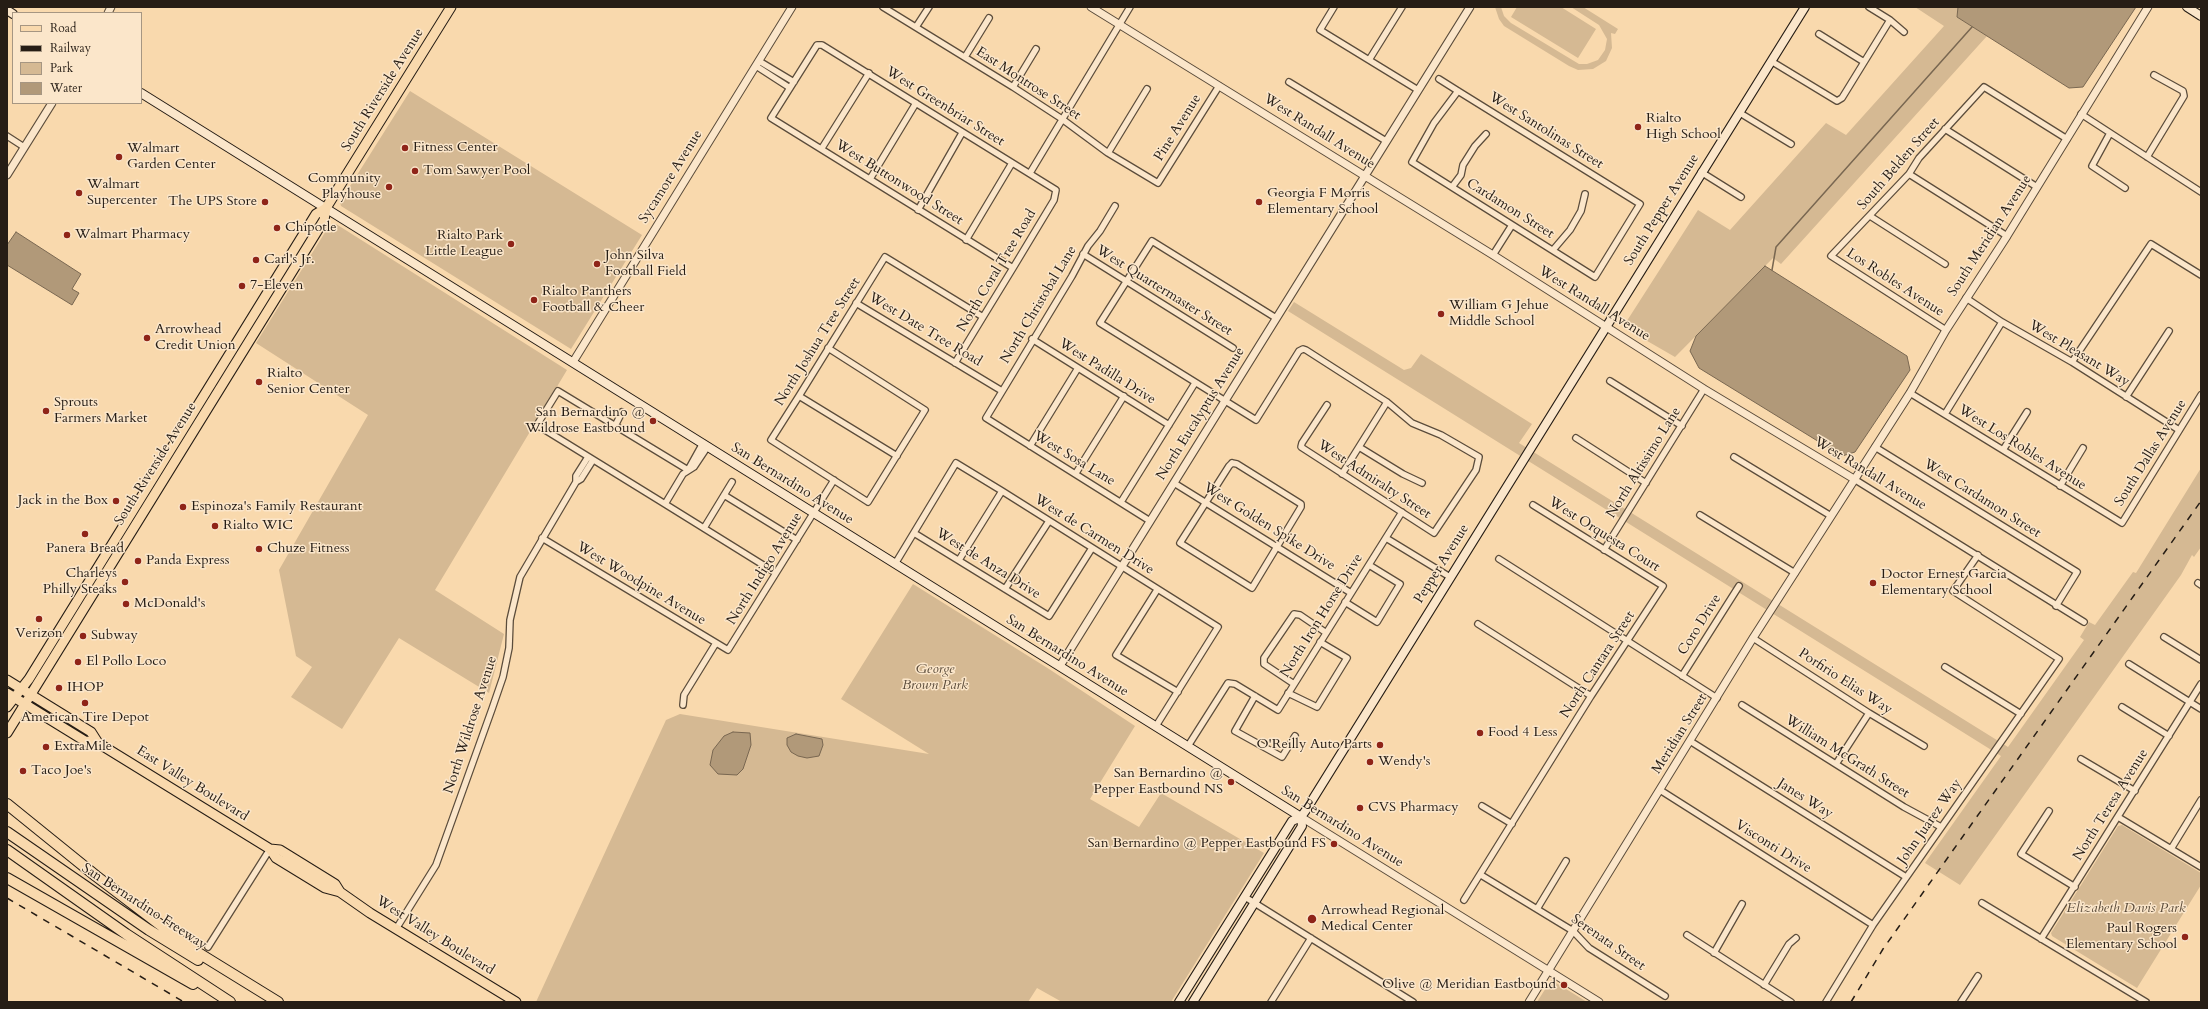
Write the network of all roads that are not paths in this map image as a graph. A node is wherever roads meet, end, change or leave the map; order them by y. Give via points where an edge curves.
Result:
1 (451, 7) edge
2 (792, 7) edge
3 (882, 7) edge
4 (929, 7) edge
5 (1091, 7) edge
6 (1130, 7) edge
7 (1334, 7) edge
8 (1402, 7) edge
9 (1470, 7) edge
10 (1805, 7) edge
11 (1869, 7) edge
12 (2148, 7) edge
13 (2187, 7) edge
14 (2201, 16) edge
15 (989, 18) dead end
16 (1890, 20) junction
17 (1119, 25) junction
18 (916, 27) junction
19 (1904, 32) dead end
20 (1819, 34) dead end
21 (1036, 49) dead end
22 (965, 57) junction
23 (1369, 60) junction
24 (1771, 62) junction
25 (1864, 62) junction
26 (757, 63) junction
27 (868, 73) junction
28 (2154, 74) dead end
29 (1439, 79) dead end
30 (1289, 82) dead end
31 (792, 85) junction
32 (1219, 86) junction
33 (1013, 87) junction
34 (1147, 89) dead end
35 (1418, 90) junction
36 (1458, 91) junction
37 (142, 94) edge
38 (916, 103) junction
39 (51, 104) edge
40 (1740, 113) junction
41 (2081, 114) junction
42 (1062, 119) junction
43 (1945, 130) junction
44 (962, 133) junction
45 (2110, 133) junction
46 (1486, 134) dead end
47 (7, 136) edge
48 (2067, 139) junction
49 (1386, 141) junction
50 (1791, 144) dead end
51 (24, 147) junction
52 (822, 148) junction
53 (1108, 152) junction
54 (2147, 157) junction
55 (1012, 163) junction
56 (1701, 172) junction
57 (1030, 173) junction
58 (1909, 174) junction
59 (7, 175) edge
60 (1365, 176) junction
61 (870, 179) junction
62 (1158, 183) joint
63 (1452, 187) junction
64 (2037, 187) junction
65 (2125, 188) dead end
66 (1056, 190) joint
67 (2200, 190) edge
68 (1585, 194) dead end
69 (1741, 197) dead end
70 (1115, 206) dead end
71 (326, 208) junction
72 (918, 210) junction
73 (1870, 216) junction
74 (1512, 225) junction
75 (2007, 236) junction
76 (966, 240) junction
77 (1553, 250) junction
78 (1083, 254) junction
79 (1493, 255) junction
80 (1831, 256) joint
81 (1944, 264) dead end
82 (1013, 268) junction
83 (2201, 275) edge
84 (1595, 277) joint
85 (1126, 281) junction
86 (1966, 298) junction
87 (856, 303) junction
88 (983, 317) junction
89 (1276, 318) junction
90 (2002, 322) junction
91 (1606, 326) junction
92 (1946, 330) junction
93 (2169, 331) dead end
94 (1032, 339) junction
95 (828, 348) junction
96 (1233, 348) dead end
97 (573, 362) junction
98 (2072, 362) junction
99 (955, 363) junction
100 (1078, 368) junction
101 (1610, 381) dead end
102 (1195, 383) junction
103 (1704, 389) junction
104 (1002, 391) junction
105 (1910, 393) junction
106 (2201, 395) edge
107 (799, 396) junction
108 (1124, 396) junction
109 (2126, 397) junction
110 (1226, 402) junction
111 (1388, 402) junction
112 (1327, 405) dead end
113 (622, 412) dead end
114 (2027, 412) dead end
115 (1945, 414) junction
116 (986, 418) joint
117 (1169, 425) junction
118 (615, 426) junction
119 (1682, 426) junction
120 (2179, 430) junction
121 (1576, 438) dead end
122 (173, 445) junction
123 (705, 445) junction
124 (1030, 446) junction
125 (1875, 446) junction
126 (1359, 447) junction
127 (2083, 448) dead end
128 (2003, 450) junction
129 (897, 456) junction
130 (590, 458) junction
131 (1734, 458) dead end
132 (688, 470) junction
133 (1076, 473) junction
134 (1342, 474) junction
135 (165, 477) junction
136 (1854, 479) junction
137 (834, 480) junction
138 (732, 482) dead end
139 (1174, 483) junction
140 (1422, 483) dead end
141 (1646, 483) junction
142 (2060, 486) junction
143 (1002, 491) junction
144 (724, 495) junction
145 (1121, 502) junction
146 (1206, 502) junction
147 (664, 504) junction
148 (1533, 505) dead end
149 (1402, 512) junction
150 (814, 513) junction
151 (1700, 515) dead end
152 (1831, 516) junction
153 (1049, 521) junction
154 (1150, 521) junction
155 (2122, 523) joint
156 (704, 528) junction
157 (914, 533) junction
158 (542, 538) junction
159 (1386, 538) junction
160 (797, 540) junction
161 (1277, 547) junction
162 (1092, 548) junction
163 (1604, 550) junction
164 (1978, 555) junction
165 (1499, 559) dead end
166 (959, 560) junction
167 (895, 564) junction
168 (1369, 564) junction
169 (1122, 568) junction
170 (776, 573) junction
171 (1795, 573) junction
172 (1450, 577) junction
173 (1663, 586) joint
174 (1739, 586) dead end
175 (1005, 589) junction
176 (1158, 590) junction
177 (1351, 593) junction
178 (1345, 602) junction
179 (2056, 606) junction
180 (2084, 622) dead end
181 (1478, 624) dead end
182 (1325, 632) junction
183 (2164, 637) dead end
184 (1753, 638) junction
185 (1320, 642) junction
186 (1627, 642) junction
187 (716, 643) junction
188 (728, 650) joint
189 (2201, 660) edge
190 (2129, 664) dead end
191 (1060, 666) junction
192 (1945, 667) dead end
193 (1682, 676) junction
194 (7, 680) edge
195 (1294, 684) junction
196 (2201, 684) edge
197 (26, 692) junction
198 (1178, 692) junction
199 (1288, 693) junction
200 (1255, 696) junction
201 (1591, 696) junction
202 (1717, 698) junction
203 (17, 699) edge
204 (2190, 702) junction
205 (683, 705) dead end
206 (1742, 705) dead end
207 (7, 707) edge
208 (2122, 707) dead end
209 (2201, 709) edge
210 (1869, 713) junction
211 (2021, 714) junction
212 (1156, 726) junction
213 (7, 733) edge
214 (1295, 736) dead end
215 (2168, 736) junction
216 (1690, 741) junction
217 (98, 743) junction
218 (1188, 746) junction
219 (1924, 746) dead end
220 (2081, 759) dead end
221 (1836, 764) junction
222 (1660, 790) junction
223 (2135, 791) junction
224 (2201, 800) edge
225 (7, 804) edge
226 (1482, 806) dead end
227 (2049, 811) dead end
228 (1301, 816) junction
229 (2118, 817) junction
230 (1512, 824) junction
231 (1941, 827) junction
232 (7, 832) edge
233 (270, 849) junction
234 (2171, 849) junction
235 (7, 850) edge
236 (1566, 861) dead end
237 (2201, 867) edge
238 (1481, 875) junction
239 (1906, 877) junction
240 (7, 878) edge
241 (2075, 887) junction
242 (1245, 897) junction
243 (1464, 900) dead end
244 (1254, 903) junction
245 (1982, 903) dead end
246 (1742, 904) dead end
247 (1537, 909) junction
248 (1873, 925) junction
249 (396, 929) junction
250 (1573, 931) junction
251 (1687, 935) dead end
252 (1311, 938) junction
253 (1796, 938) dead end
254 (2041, 939) junction
255 (208, 948) dead end
256 (1714, 953) junction
257 (1549, 971) junction
258 (1978, 976) dead end
259 (1764, 985) junction
260 (1665, 996) dead end
261 (226, 1000) edge
262 (268, 1002) edge
263 (278, 1002) edge
264 (515, 1002) edge
265 (1179, 1002) edge
266 (1193, 1002) edge
267 (1271, 1002) edge
268 (1413, 1002) edge
269 (1529, 1002) edge
270 (1599, 1002) edge
271 (1791, 1002) edge
272 (1826, 1002) edge
273 (1961, 1002) edge
274 (2146, 1002) edge

1 - 71 main road, South Riverside Avenue
2 - 26 street, Sycamore Avenue
3 - 18 street, East Montrose Street
4 - 18 street
5 - 17 street, West Randall Avenue
6 - 17 street
7 - 23 street via 1320,30
8 - 23 street
9 - 35 street, North Eucalyptus Avenue
10 - 24 main road, South Pepper Avenue
11 - 16 street
12 - 41 street, South Meridian Avenue
13 - 14 main road
15 - 22 street
16 - 19 street
16 - 25 street
17 - 32 street, West Randall Avenue
17 - 42 street
18 - 22 street, East Montrose Street
20 - 25 street
21 - 33 street
22 - 33 street, East Montrose Street
23 - 35 street
24 - 25 street via 1837,101 1842,98
24 - 40 main road, South Pepper Avenue
26 - 31 street
26 - 97 street, Sycamore Avenue
27 - 31 street, West Greenbriar Street via 822,45 817,45
27 - 38 street, West Greenbriar Street
27 - 52 street
28 - 54 street via 2183,92 2184,96
29 - 36 street, West Santolinas Street
30 - 49 street
31 - 52 street, West Buttonwood Street via 772,118
32 - 60 street, West Randall Avenue
32 - 62 street, Pine Avenue
33 - 42 street, East Montrose Street
34 - 53 street
35 - 49 street, North Eucalyptus Avenue
36 - 63 street, Cardamon Street via 1434,123 1412,162
36 - 84 street, West Santolinas Street via 1640,204
37 - 71 main road, San Bernardino Avenue
38 - 44 street, West Greenbriar Street
38 - 61 street
39 - 51 street
40 - 50 street
40 - 56 main road, South Pepper Avenue
41 - 45 street
41 - 48 street, South Meridian Avenue
42 - 53 street, East Montrose Street
42 - 57 street
43 - 48 street, South Belden Street via 1984,87
43 - 58 street, South Belden Street via 1919,158
43 - 64 street
44 - 55 street, West Greenbriar Street
44 - 72 street
45 - 54 street
45 - 65 street via 2092,166
46 - 63 street via 1475,146
47 - 51 street
48 - 64 street, South Meridian Avenue
49 - 60 street, North Eucalyptus Avenue
51 - 59 street
52 - 61 street, West Buttonwood Street
53 - 62 street, East Montrose Street
54 - 67 street
55 - 57 street, West Greenbriar Street
55 - 76 street
56 - 69 street
56 - 91 main road, South Pepper Avenue
57 - 66 street, West Greenbriar Street
58 - 73 street, South Belden Street
58 - 75 street
60 - 79 street, West Randall Avenue
60 - 89 street, North Eucalyptus Avenue
61 - 72 street, West Buttonwood Street
63 - 74 street, Cardamon Street
64 - 75 street, South Meridian Avenue
66 - 82 street, North Coral Tree Road via 1054,200
68 - 77 street via 1581,211 1570,230
70 - 78 street, North Christobal Lane
71 - 97 main road, San Bernardino Avenue
71 - 122 main road, South Riverside Avenue via 316,214
71 - 135 main road, South Riverside Avenue via 324,220
72 - 76 street, West Buttonwood Street
73 - 80 street, South Belden Street
73 - 81 street
74 - 77 street, Cardamon Street
74 - 79 street
75 - 86 street, South Meridian Avenue
76 - 82 street, West Buttonwood Street
77 - 84 street, Cardamon Street
78 - 85 street, West Quartermaster Street
78 - 94 street, North Christobal Lane
79 - 91 street, West Randall Avenue
80 - 92 street, Los Robles Avenue
82 - 88 street, North Coral Tree Road
83 - 98 street via 2151,244
85 - 89 street via 1152,241
85 - 96 street, West Quartermaster Street
85 - 102 street via 1100,323
86 - 90 street, West Pleasant Way
86 - 92 street, South Meridian Avenue
87 - 88 street, North Joshua Tree Street via 885,256
87 - 95 street, North Joshua Tree Street
87 - 99 street, West Date Tree Road
88 - 99 street, North Coral Tree Road
89 - 110 street, North Eucalyptus Avenue
90 - 98 street, West Pleasant Way
90 - 115 street
91 - 103 street, West Randall Avenue
91 - 172 main road, Pepper Avenue
92 - 105 street, South Meridian Avenue
93 - 109 street
94 - 100 street, West Padilla Drive
94 - 104 street, North Christobal Lane
95 - 107 street, North Joshua Tree Street
95 - 129 street via 925,410
97 - 123 main road, San Bernardino Avenue
98 - 109 street, West Pleasant Way
99 - 104 street, West Date Tree Road
100 - 108 street, West Padilla Drive
100 - 124 street
101 - 119 street
102 - 110 street
102 - 117 street
103 - 119 street, North Altissimo Lane
103 - 136 street, West Randall Avenue
104 - 116 street, North Christobal Lane
105 - 115 street, West Los Robles Avenue
105 - 125 street, South Meridian Avenue
106 - 120 street, South Dallas Avenue
107 - 129 street
107 - 137 street, North Joshua Tree Street via 771,440
108 - 117 street, West Padilla Drive
108 - 133 street
109 - 120 street, West Pleasant Way
110 - 111 street via 1256,420 1303,349
110 - 139 street, North Eucalyptus Avenue
111 - 126 street
111 - 149 street, West Admiralty Street via 1412,423 1441,435 1479,457 1476,470 1434,533
112 - 134 street, West Admiralty Street via 1301,447
113 - 118 street
114 - 128 street
115 - 128 street, West Los Robles Avenue
116 - 124 street, West Sosa Lane
117 - 145 street
118 - 130 street via 558,391 537,425
118 - 132 street
119 - 141 street, North Altissimo Lane
120 - 155 street, South Dallas Avenue
121 - 141 street
122 - 135 main road via 174,451 164,470
122 - 197 main road, South Riverside Avenue
123 - 132 street
123 - 150 main road, San Bernardino Avenue
124 - 133 street, West Sosa Lane
125 - 136 street, South Meridian Avenue
125 - 179 street, West Cardamon Street via 2077,572
126 - 134 street
126 - 140 street via 1402,474
127 - 142 street
128 - 142 street, West Los Robles Avenue
129 - 137 street via 868,502
130 - 147 street
130 - 158 street, North Wildrose Avenue via 581,479 576,482
131 - 152 street
132 - 147 street
133 - 145 street, West Sosa Lane
134 - 149 street, West Admiralty Street
135 - 197 main road, South Riverside Avenue
136 - 152 street, Meridian Street
136 - 164 street, West Randall Avenue
137 - 150 street, North Indigo Avenue
138 - 144 street
139 - 146 street, West Golden Spike Drive
139 - 154 street, North Eucalyptus Avenue
141 - 163 street, North Altissimo Lane
142 - 155 street, West Los Robles Avenue
143 - 153 street, West de Carmen Drive
143 - 157 street, West de Carmen Drive via 956,464
143 - 166 street
144 - 156 street
144 - 160 street
145 - 154 street, West Sosa Lane
146 - 161 street, West Golden Spike Drive
146 - 161 street via 1232,463 1301,504
146 - 161 street via 1180,543 1252,588
147 - 156 street
148 - 163 street, West Orquesta Court
149 - 159 street, North Iron Horse Drive
150 - 160 street, North Indigo Avenue
150 - 167 main road, San Bernardino Avenue
151 - 171 street
152 - 171 street, Meridian Street
153 - 162 street, West de Carmen Drive
153 - 175 street
154 - 169 street, North Eucalyptus Avenue
156 - 170 street
157 - 166 street, West de Anza Drive
157 - 167 street
158 - 187 street, West Woodpine Avenue
158 - 249 street, North Wildrose Avenue via 517,585 503,677 436,865
159 - 168 street, North Iron Horse Drive
159 - 172 street
160 - 170 street, North Indigo Avenue
161 - 177 street, West Golden Spike Drive
162 - 169 street, West de Carmen Drive
162 - 175 street, West de Anza Drive via 1049,616
163 - 173 street, West Orquesta Court
164 - 179 street, West Randall Avenue
164 - 211 street, John Juarez Way via 1953,591 2059,659
165 - 186 street
166 - 175 street, West de Anza Drive
167 - 191 main road, San Bernardino Avenue
168 - 177 street, North Iron Horse Drive
168 - 178 street via 1400,584 1377,622
169 - 176 street, West de Carmen Drive
169 - 191 street, North Eucalyptus Avenue
170 - 188 street, North Indigo Avenue
171 - 184 street, Meridian Street
172 - 228 main road, Pepper Avenue
173 - 186 street, North Cantara Street
174 - 193 street, Coro Drive
176 - 198 street, West de Carmen Drive via 1218,627
176 - 198 street via 1116,655
177 - 178 street, North Iron Horse Drive
178 - 182 street, North Iron Horse Drive
179 - 180 street, West Randall Avenue
181 - 201 street
182 - 185 street, North Iron Horse Drive
182 - 195 street via 1300,615 1294,614 1264,658 1264,664
183 - 189 street
184 - 202 street, Meridian Street
184 - 210 street, Porfirio Elias Way
185 - 195 street, North Iron Horse Drive
185 - 199 street via 1347,658 1317,707
186 - 193 street
186 - 201 street, North Cantara Street
187 - 188 street, West Woodpine Avenue
187 - 205 street via 684,695
190 - 204 street
191 - 212 main road, San Bernardino Avenue
192 - 211 street
193 - 202 street
194 - 197 main road
195 - 199 street, North Iron Horse Drive
196 - 204 street, North Teresa Avenue
197 - 203 main road, South Riverside Avenue
197 - 217 main road, East Valley Boulevard via 91,732
198 - 212 street
199 - 200 street, North Iron Horse Drive via 1278,710
200 - 214 street via 1235,731 1282,757
200 - 218 street via 1235,684 1228,683
201 - 230 street, North Cantara Street
202 - 216 street, Meridian Street
203 - 207 main road, South Riverside Avenue
203 - 213 main road, South Riverside Avenue
203 - 217 main road, East Valley Boulevard via 86,741
204 - 209 street
204 - 215 street, North Teresa Avenue
206 - 221 street, William McGrath Street
208 - 215 street
210 - 219 street, Porfirio Elias Way
210 - 221 street
211 - 231 street, John Juarez Way
212 - 218 main road, San Bernardino Avenue
215 - 223 street, North Teresa Avenue
216 - 222 street, Meridian Street
216 - 239 street, Janes Way
217 - 233 main road, East Valley Boulevard
218 - 228 main road, San Bernardino Avenue
220 - 223 street
221 - 231 street, William McGrath Street
222 - 248 street, Visconti Drive
222 - 250 street, Meridian Street
223 - 229 street, North Teresa Avenue
224 - 234 street
225 - 263 highway via 192,949
226 - 230 street
227 - 241 street via 2021,854
228 - 242 main road, Pepper Avenue via 1292,821
228 - 244 main road, Pepper Avenue via 1302,826
228 - 257 street, San Bernardino Avenue
229 - 234 street
229 - 241 street, North Teresa Avenue
230 - 238 street, North Cantara Street
231 - 239 street, John Juarez Way
232 - 262 highway, San Bernardino Freeway via 149,930
233 - 249 main road, West Valley Boulevard via 276,858 325,888 340,892
233 - 255 street
234 - 237 street
235 - 261 highway, San Bernardino Freeway via 126,934
236 - 247 street
238 - 243 street, North Cantara Street
238 - 247 street, Serenata Street
239 - 248 street, John Juarez Way
240 - 261 highway via 178,977
241 - 254 street, North Teresa Avenue
242 - 244 street
242 - 265 main road, Pepper Avenue
244 - 252 street
244 - 266 main road, Pepper Avenue
245 - 254 street
246 - 256 street
247 - 250 street, Serenata Street
248 - 272 street, John Juarez Way
249 - 264 main road, West Valley Boulevard
250 - 257 street, Meridian Street
250 - 260 street, Serenata Street via 1590,948
251 - 256 street
252 - 267 street
252 - 268 street
253 - 259 street via 1789,944
254 - 274 street
256 - 259 street
257 - 269 street, Meridian Street
257 - 270 street, San Bernardino Avenue
258 - 273 street
259 - 271 street

